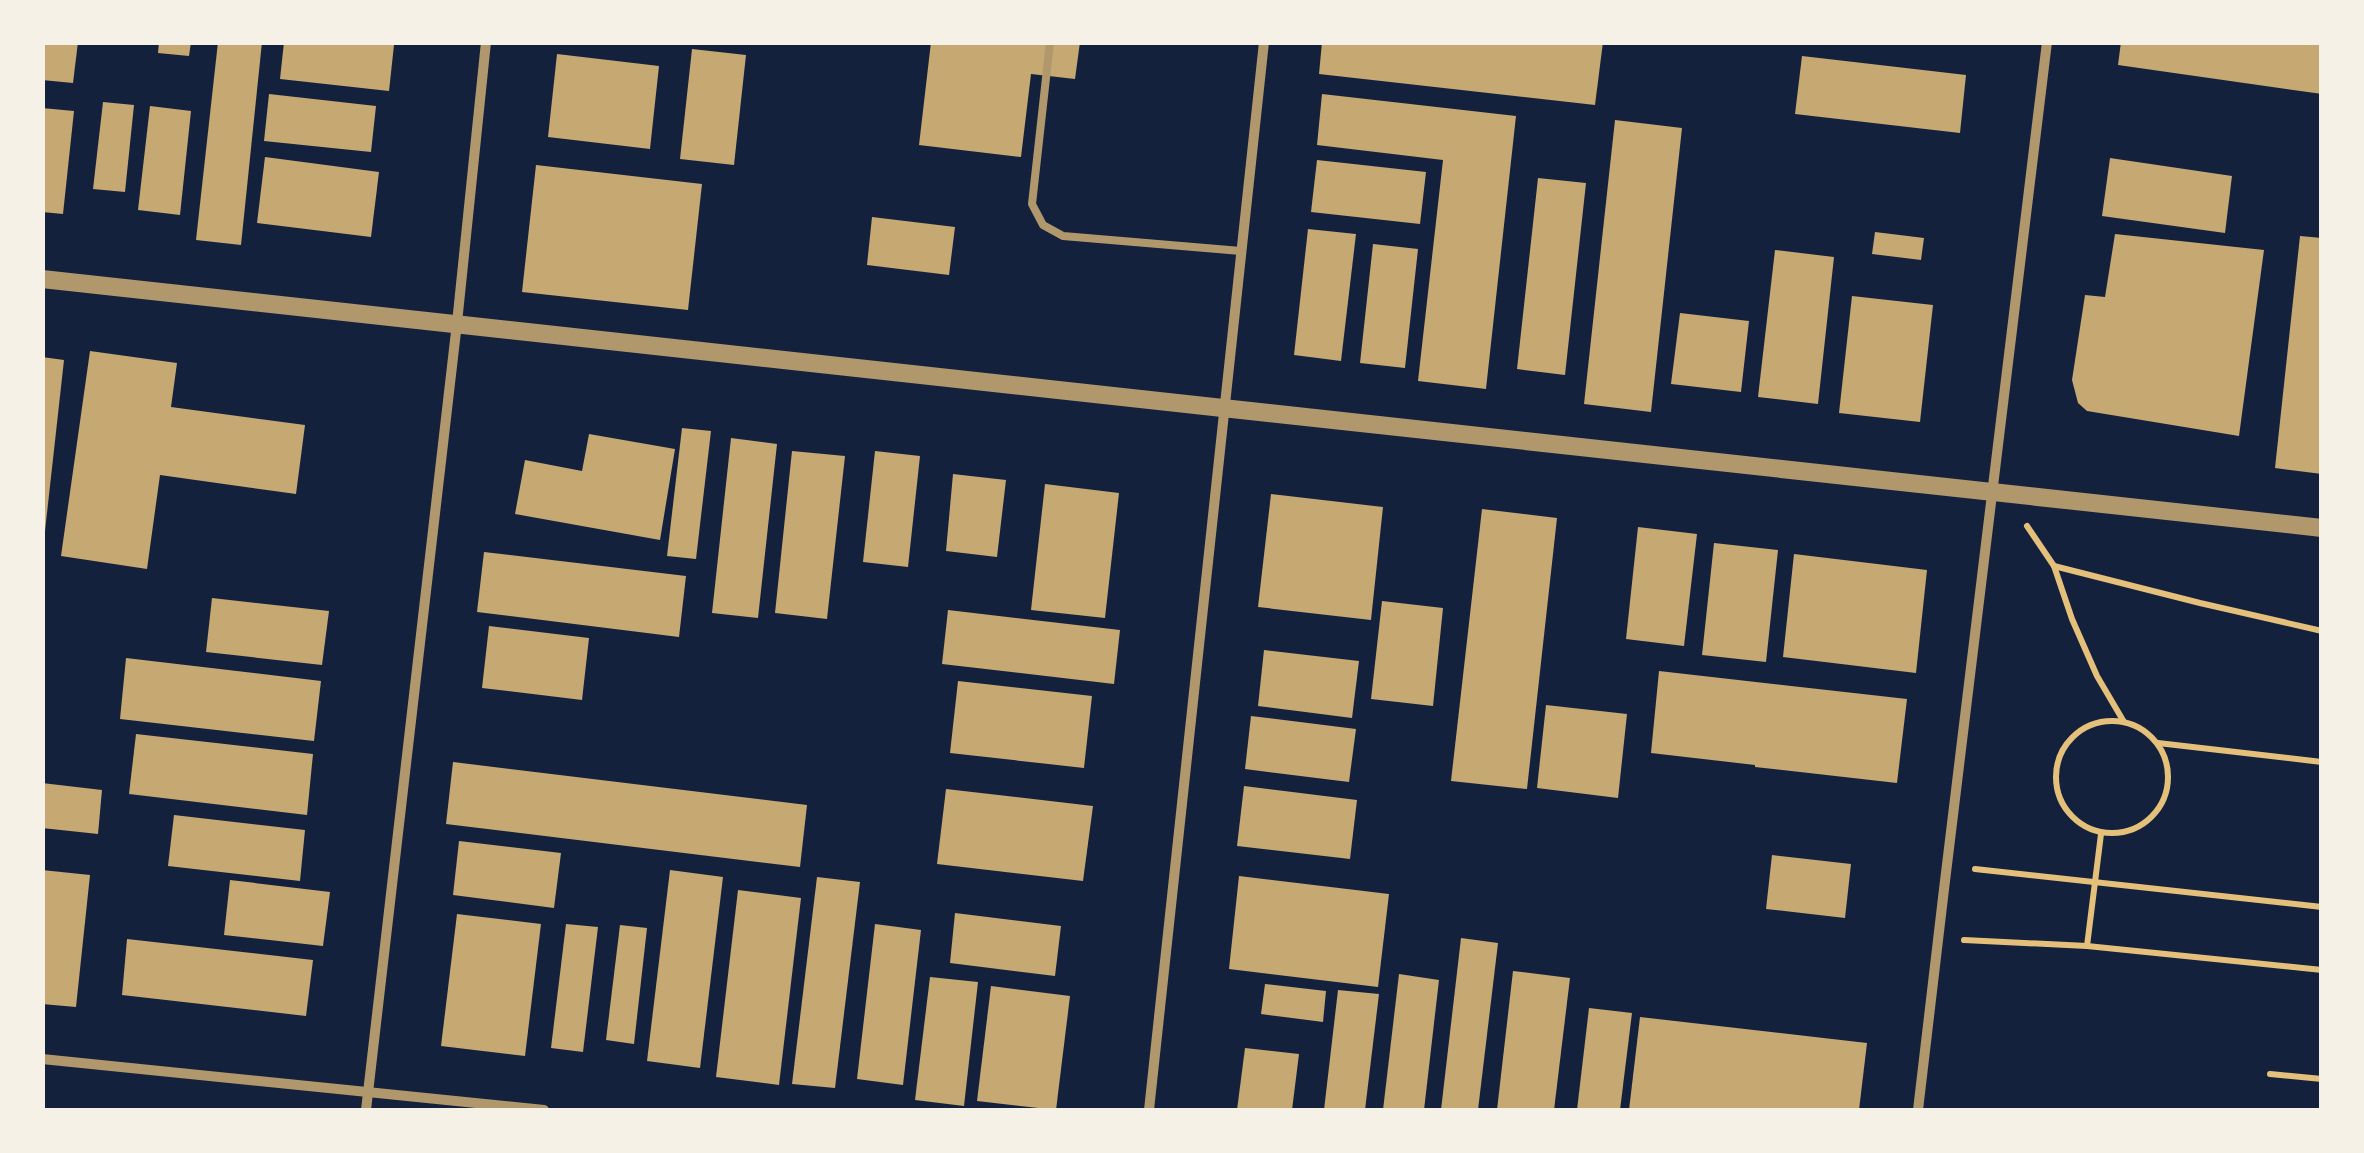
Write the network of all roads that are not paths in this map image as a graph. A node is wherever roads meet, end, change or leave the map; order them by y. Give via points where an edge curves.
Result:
1 (486, 42) edge
2 (1050, 42) edge
3 (1264, 42) edge
4 (2047, 42) edge
5 (1241, 251) junction
6 (42, 279) edge
7 (457, 323) junction
8 (1224, 403) junction
9 (1994, 488) junction
10 (2322, 528) edge
11 (42, 1059) edge
12 (368, 1092) junction
13 (366, 1110) edge
14 (544, 1110) edge
15 (1149, 1110) edge
16 (1918, 1110) edge

1 - 7 street
2 - 5 lane via 1032,204 1043,225 1062,236
3 - 5 street
4 - 9 street
5 - 8 street
6 - 7 street
7 - 8 street
7 - 12 street
8 - 9 street
8 - 15 street
9 - 10 street
9 - 16 street
11 - 12 street
12 - 13 street
12 - 14 street

